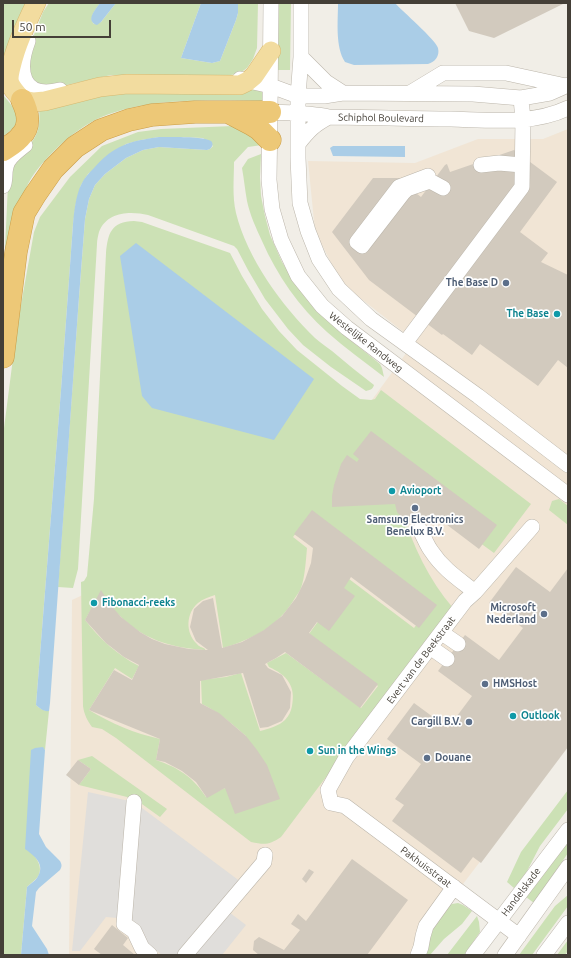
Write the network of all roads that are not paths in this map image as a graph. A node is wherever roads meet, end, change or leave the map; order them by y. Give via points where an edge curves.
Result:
1 (36, 3) edge
2 (45, 3) edge
3 (271, 3) edge
4 (301, 3) edge
5 (271, 50) junction
6 (301, 57) junction
7 (248, 81) junction
8 (271, 86) junction
9 (567, 86) edge
10 (343, 93) junction
11 (410, 94) junction
12 (298, 96) junction
13 (30, 97) junction
14 (521, 98) junction
15 (568, 108) edge
16 (229, 112) junction
17 (270, 112) junction
18 (298, 114) junction
19 (329, 117) junction
20 (523, 120) junction
21 (270, 140) junction
22 (298, 144) junction
23 (3, 150) edge
24 (485, 165) dead end
25 (522, 165) junction
26 (428, 176) dead end
27 (3, 186) edge
28 (443, 188) dead end
29 (405, 343) junction
30 (3, 357) edge
31 (568, 465) edge
32 (568, 471) edge
33 (556, 486) junction
34 (568, 496) edge
35 (532, 527) dead end
36 (420, 530) dead end
37 (475, 592) junction
38 (442, 633) junction
39 (458, 644) dead end
40 (430, 648) junction
41 (447, 659) dead end
42 (134, 802) dead end
43 (331, 803) joint
44 (568, 830) edge
45 (265, 856) dead end
46 (568, 867) edge
47 (454, 888) junction
48 (499, 921) junction
49 (568, 923) edge
50 (519, 936) junction
51 (150, 955) edge
52 (185, 955) edge
53 (418, 955) edge
54 (473, 955) edge
55 (505, 955) edge
56 (544, 955) edge

1 - 13 main road via 14,55 9,79 12,87
2 - 13 street via 27,43 23,59 23,76
3 - 5 street, Westelijke Randweg
4 - 6 street
5 - 7 main road
5 - 8 street, Westelijke Randweg
6 - 10 street via 326,82
6 - 12 street
7 - 8 street
7 - 13 main road via 240,85 126,84 100,87 45,101
8 - 12 street
8 - 17 street, Westelijke Randweg
9 - 11 street via 506,73 443,73
9 - 14 street via 550,93
10 - 11 street
10 - 12 street
11 - 14 street via 473,94
12 - 17 street
12 - 18 street
13 - 23 highway via 26,108 26,130 21,137
13 - 27 street via 37,110 36,130 27,144 6,165
14 - 20 street
15 - 20 street, Schiphol Boulevard via 546,117
16 - 17 highway
16 - 21 highway via 259,129
16 - 30 highway via 174,113 129,120 101,130 74,147 53,169 24,213 16,252
17 - 18 street, Schiphol Boulevard
17 - 21 street, Westelijke Randweg
18 - 19 street, Schiphol Boulevard
18 - 22 street
19 - 20 street, Schiphol Boulevard
19 - 22 street via 310,129
20 - 25 street
21 - 33 street, Westelijke Randweg via 269,180 272,209 281,240 298,276 322,306 347,328
22 - 29 street via 300,203 319,259 339,289 371,319
24 - 25 street via 494,156
25 - 29 street via 522,187
26 - 28 street via 399,187 357,242 362,246 407,189 430,181
29 - 31 street
32 - 33 street
33 - 34 street, Westelijke Randweg
35 - 37 street, Evert van de Beekstraat
36 - 37 street via 440,563
37 - 38 street, Evert van de Beekstraat via 465,601
38 - 39 street
38 - 40 street, Evert van de Beekstraat
40 - 41 street
40 - 43 street, Evert van de Beekstraat via 346,758 328,790
42 - 51 street via 124,924 134,931 142,948
43 - 47 street, Pakhuisstraat via 345,806
44 - 48 street, Handelskade
45 - 52 street via 264,862
46 - 50 street
47 - 48 street, Pakhuisstraat
47 - 53 street via 426,926
48 - 50 street, Pakhuisstraat
48 - 54 street, Handelskade
49 - 56 street
50 - 55 street

